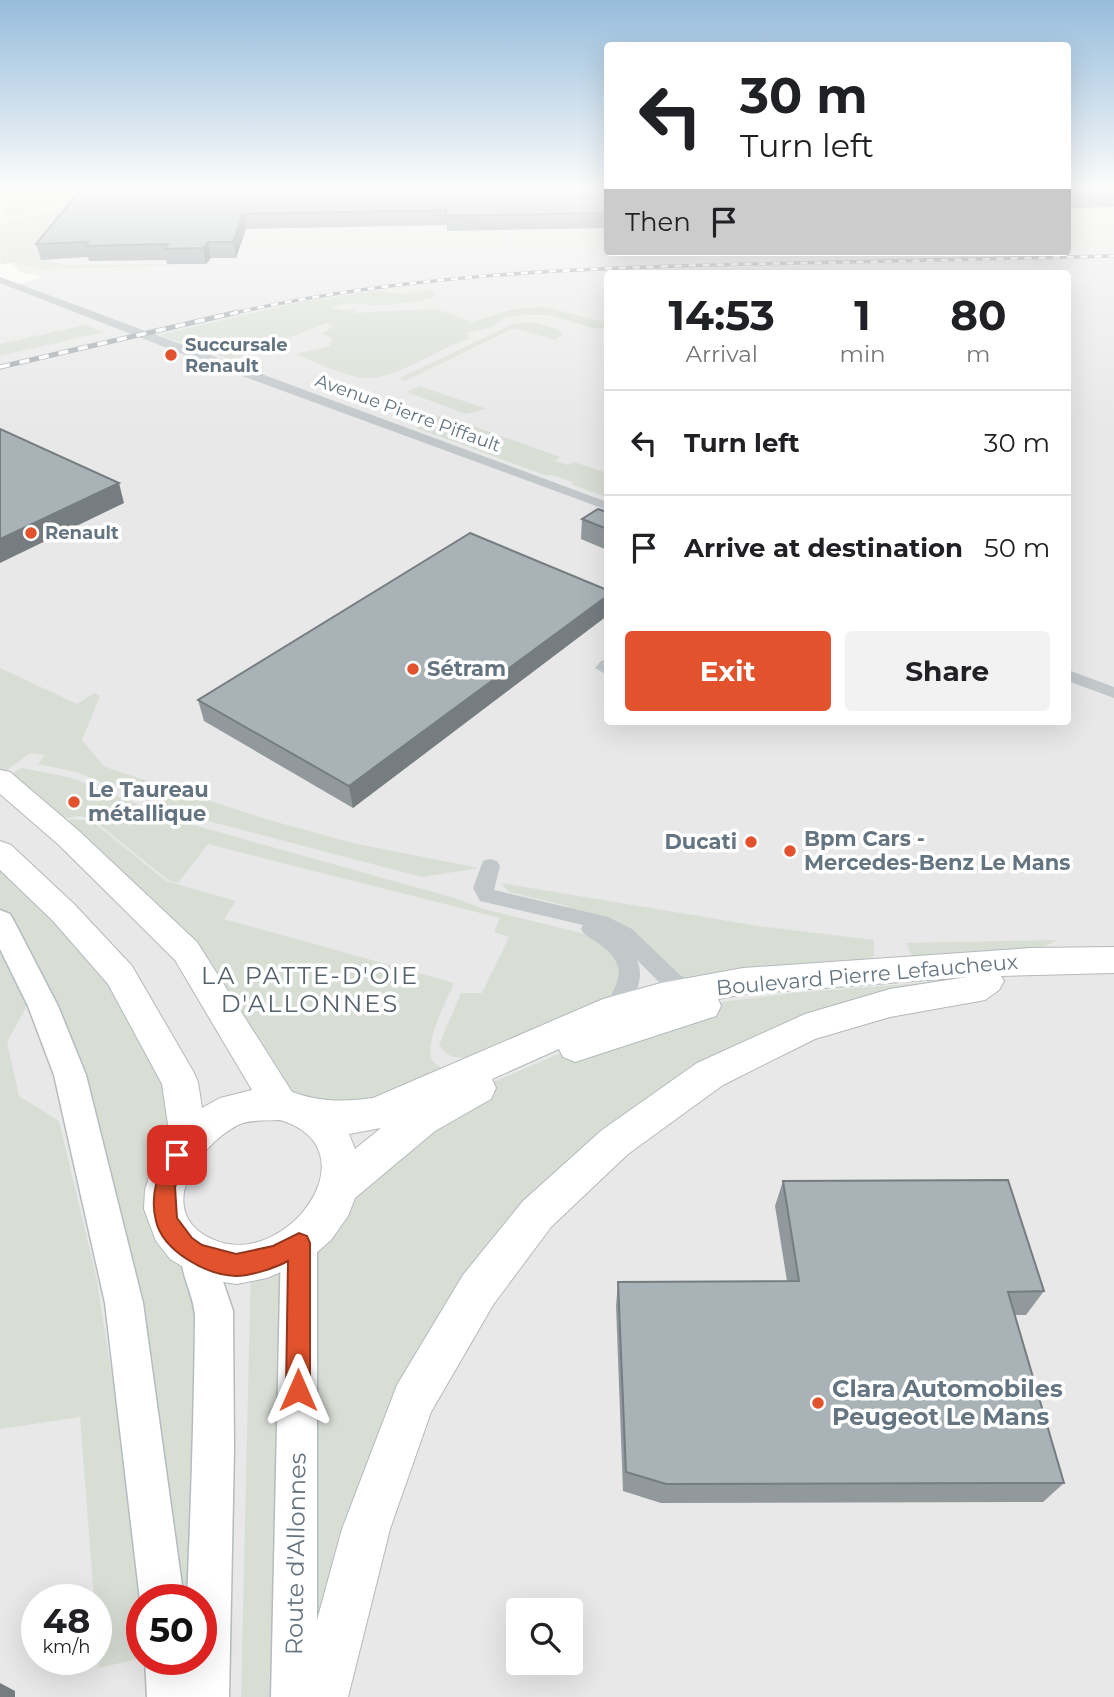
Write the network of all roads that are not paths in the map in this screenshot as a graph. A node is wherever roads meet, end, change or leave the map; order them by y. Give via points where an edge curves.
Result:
1 (0, 279) edge
2 (604, 505) edge
3 (1071, 677) edge
4 (1114, 692) edge
5 (0, 779) edge
6 (0, 852) edge
7 (490, 866) dead end
8 (545, 910) junction
9 (0, 921) edge
10 (1114, 960) edge
11 (1114, 980) edge
12 (987, 981) junction
13 (692, 992) junction
14 (615, 1009) junction
15 (294, 1109) junction
16 (188, 1141) junction
17 (339, 1187) junction
18 (299, 1243) junction
19 (197, 1255) junction
20 (160, 1584) edge
21 (169, 1675) edge
22 (170, 1697) edge
23 (206, 1697) edge
24 (295, 1697) edge
25 (322, 1697) edge

1 - 2 street, Avenue Pierre Piffault
3 - 4 street
5 - 15 main road via 69,838 186,951
6 - 16 main road via 120,975 180,1082
7 - 8 street via 483,888 487,896
8 - 13 street via 588,917 614,928 672,981
8 - 14 street via 603,935 624,956 630,979
9 - 20 main road via 43,1006 76,1102 124,1303
10 - 13 main road, Boulevard Pierre Lefaucheux via 908,968 743,981
11 - 12 main road, Boulevard Pierre Lefaucheux
12 - 17 main road, Boulevard Pierre Lefaucheux via 920,982 713,1003 591,1040 463,1095 387,1144
12 - 25 main road via 973,991 890,1003 805,1028 710,1074 615,1142 537,1214 478,1290 413,1401 366,1530
13 - 14 main road, Boulevard Pierre Lefaucheux
14 - 15 main road, Boulevard Pierre Lefaucheux via 376,1114 341,1119
15 - 16 main road via 252,1105 230,1111
15 - 17 main road via 330,1131 342,1173
16 - 19 main road via 170,1171 164,1203 166,1222
17 - 18 main road via 325,1218
18 - 19 main road via 276,1256 236,1265
18 - 24 main road, Route d'Allonnes
19 - 23 main road via 214,1311
21 - 22 main road

